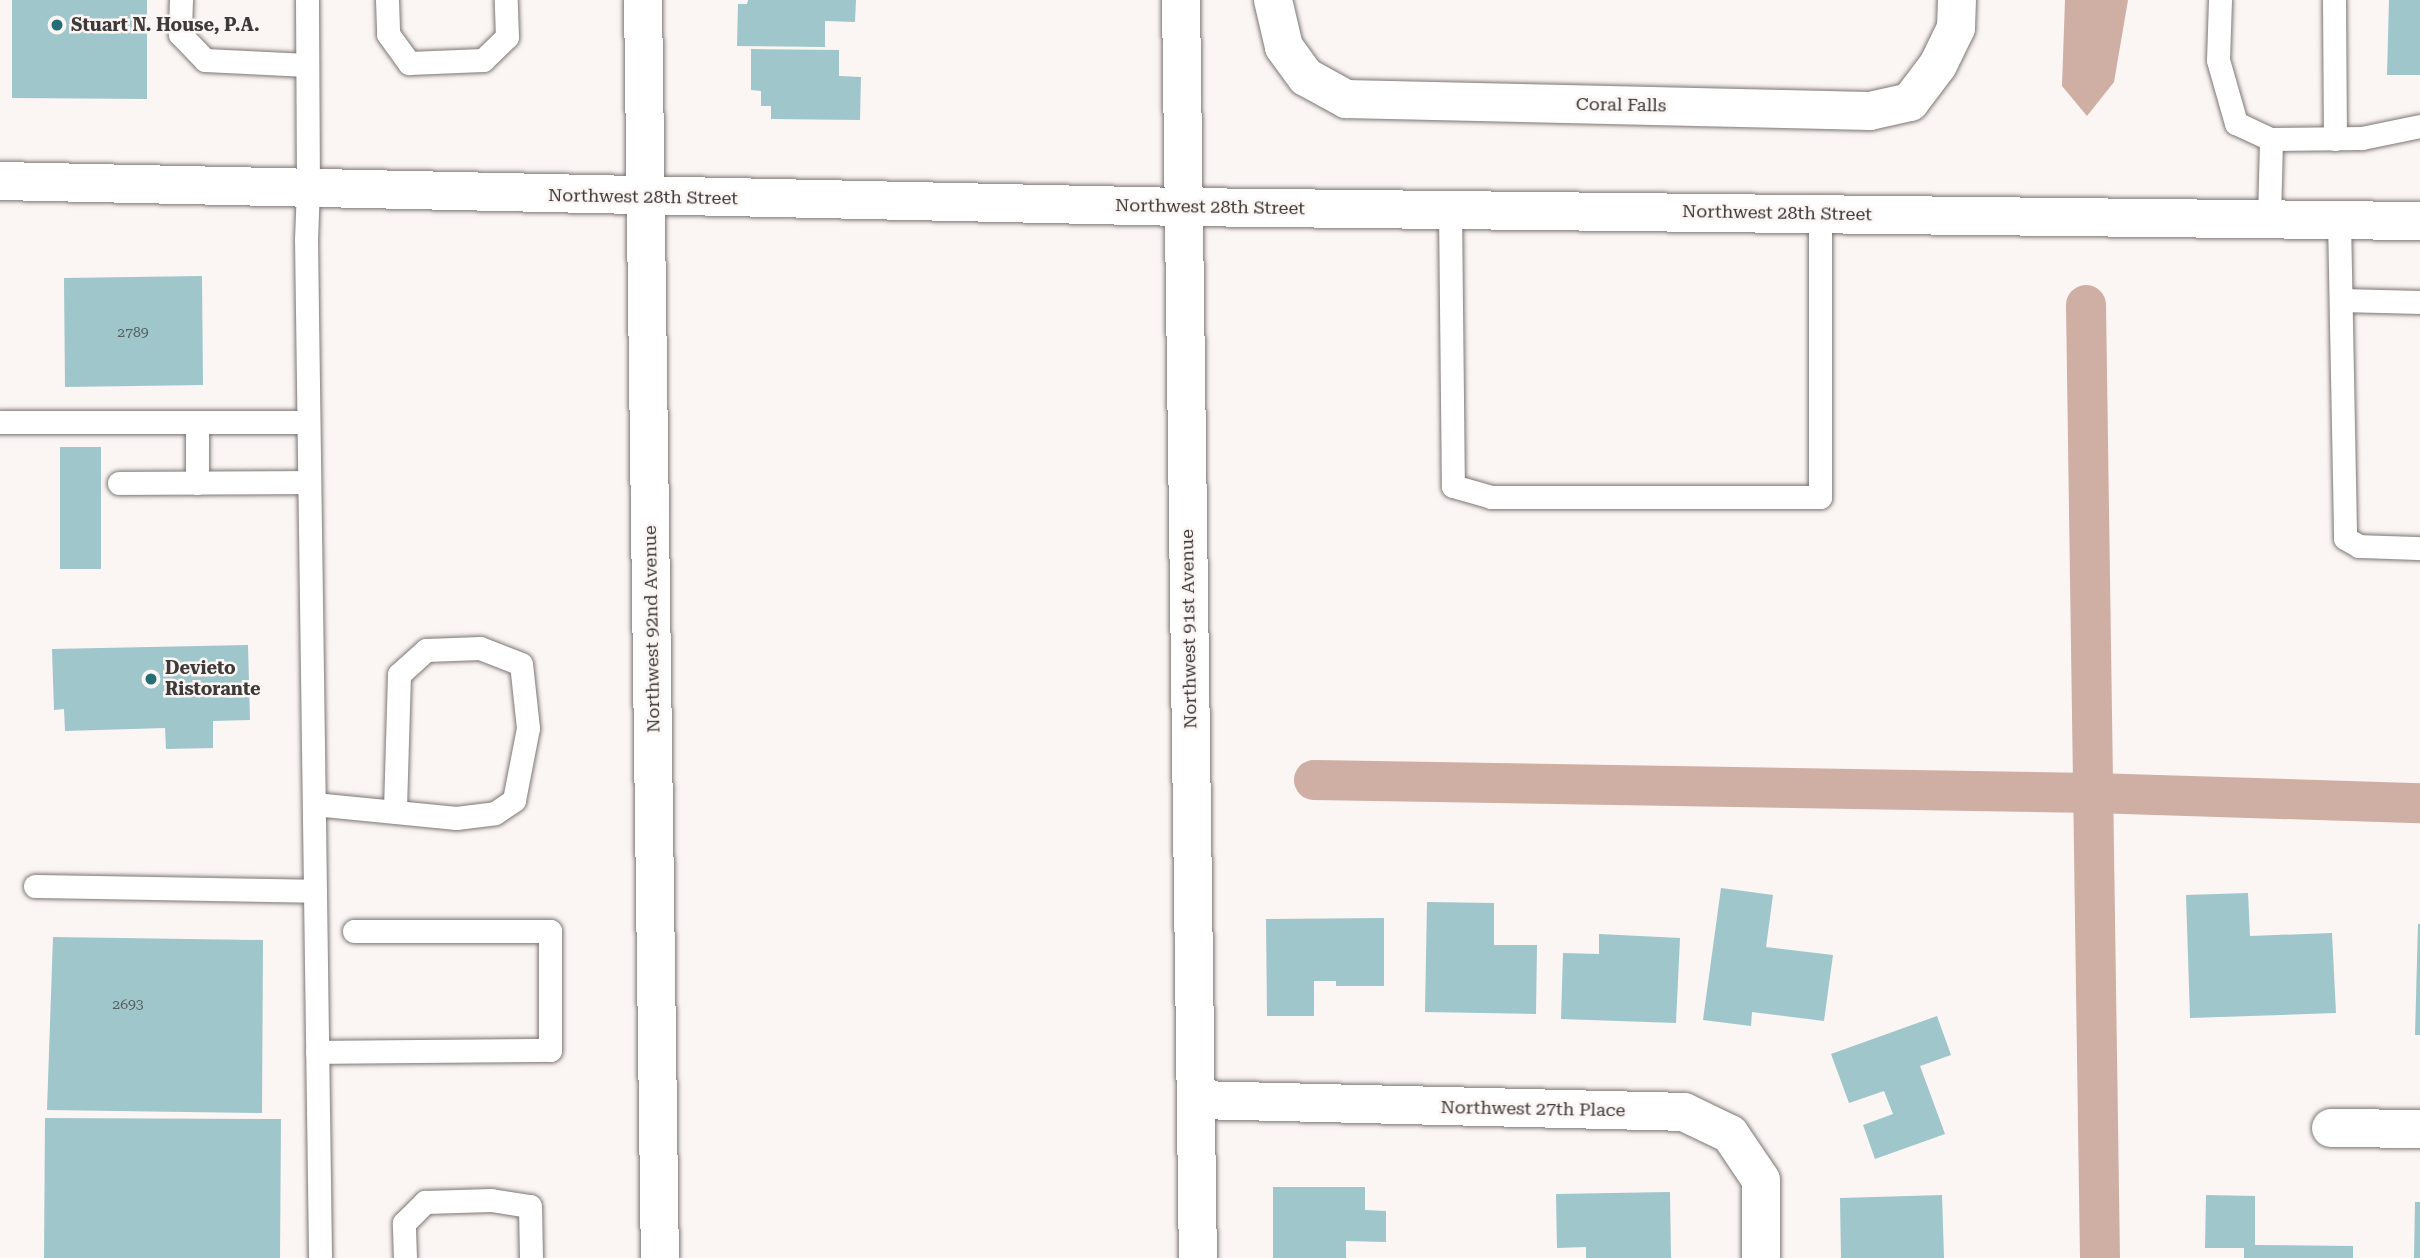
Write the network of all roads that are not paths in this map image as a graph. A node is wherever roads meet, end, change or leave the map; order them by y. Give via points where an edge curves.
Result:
1 (181, 0) edge
2 (307, 0) edge
3 (387, 0) edge
4 (506, 0) edge
5 (643, 0) edge
6 (1181, 0) edge
7 (1273, 0) edge
8 (1957, 0) edge
9 (2220, 0) edge
10 (2334, 0) edge
11 (307, 65) junction
12 (2420, 126) edge
13 (2271, 139) junction
14 (2335, 139) junction
15 (0, 181) edge
16 (309, 188) junction
17 (646, 197) junction
18 (1182, 207) junction
19 (1450, 209) junction
20 (1821, 213) junction
21 (2269, 218) junction
22 (2339, 219) junction
23 (2420, 221) edge
24 (2342, 300) junction
25 (2420, 302) edge
26 (0, 422) edge
27 (197, 422) junction
28 (309, 422) junction
29 (309, 482) junction
30 (119, 483) dead end
31 (197, 483) junction
32 (2420, 548) edge
33 (314, 804) junction
34 (395, 812) junction
35 (35, 886) dead end
36 (315, 891) junction
37 (354, 930) dead end
38 (317, 1052) junction
39 (1197, 1100) junction
40 (2331, 1128) dead end
41 (2420, 1129) edge
42 (320, 1258) edge
43 (405, 1258) edge
44 (531, 1258) edge
45 (660, 1258) edge
46 (1198, 1258) edge
47 (1761, 1258) edge

1 - 11 lane via 180,34 205,60
2 - 11 lane
3 - 4 lane via 388,34 409,62 483,60 507,37
5 - 17 street, Northwest 92nd Avenue
6 - 18 street, Northwest 91st Avenue
7 - 8 street, Coral Falls via 1284,47 1306,77 1346,99 1870,111 1910,102 1938,65 1956,28
9 - 13 lane via 2218,60 2236,123
10 - 14 lane
11 - 16 lane
12 - 14 lane
13 - 14 lane
13 - 21 lane
15 - 16 street, Northwest 28th Street
16 - 17 street, Northwest 28th Street
16 - 28 lane
17 - 18 street, Northwest 28th Street
17 - 45 street, Northwest 92nd Avenue
18 - 19 street, Northwest 28th Street
18 - 39 street, Northwest 91st Avenue
19 - 20 street, Northwest 28th Street
19 - 20 lane via 1453,486 1491,497 1820,497
20 - 21 street, Northwest 28th Street
21 - 22 street, Northwest 28th Street
22 - 23 street, Northwest 28th Street
22 - 24 lane
24 - 25 lane
24 - 32 lane via 2346,538 2359,546
26 - 27 lane
27 - 28 lane
27 - 31 lane
28 - 29 lane
29 - 31 lane
29 - 33 lane
30 - 31 lane
33 - 34 lane
33 - 36 lane
34 - 34 lane via 456,818 495,813 514,800 528,728 521,664 480,648 426,650 399,674
35 - 36 lane
36 - 38 lane
37 - 38 lane via 550,931 550,1050
38 - 42 lane
39 - 46 street, Northwest 91st Avenue
39 - 47 street, Northwest 27th Place via 1684,1112 1730,1134 1761,1180
40 - 41 street
43 - 44 lane via 404,1223 425,1202 491,1200 530,1206

